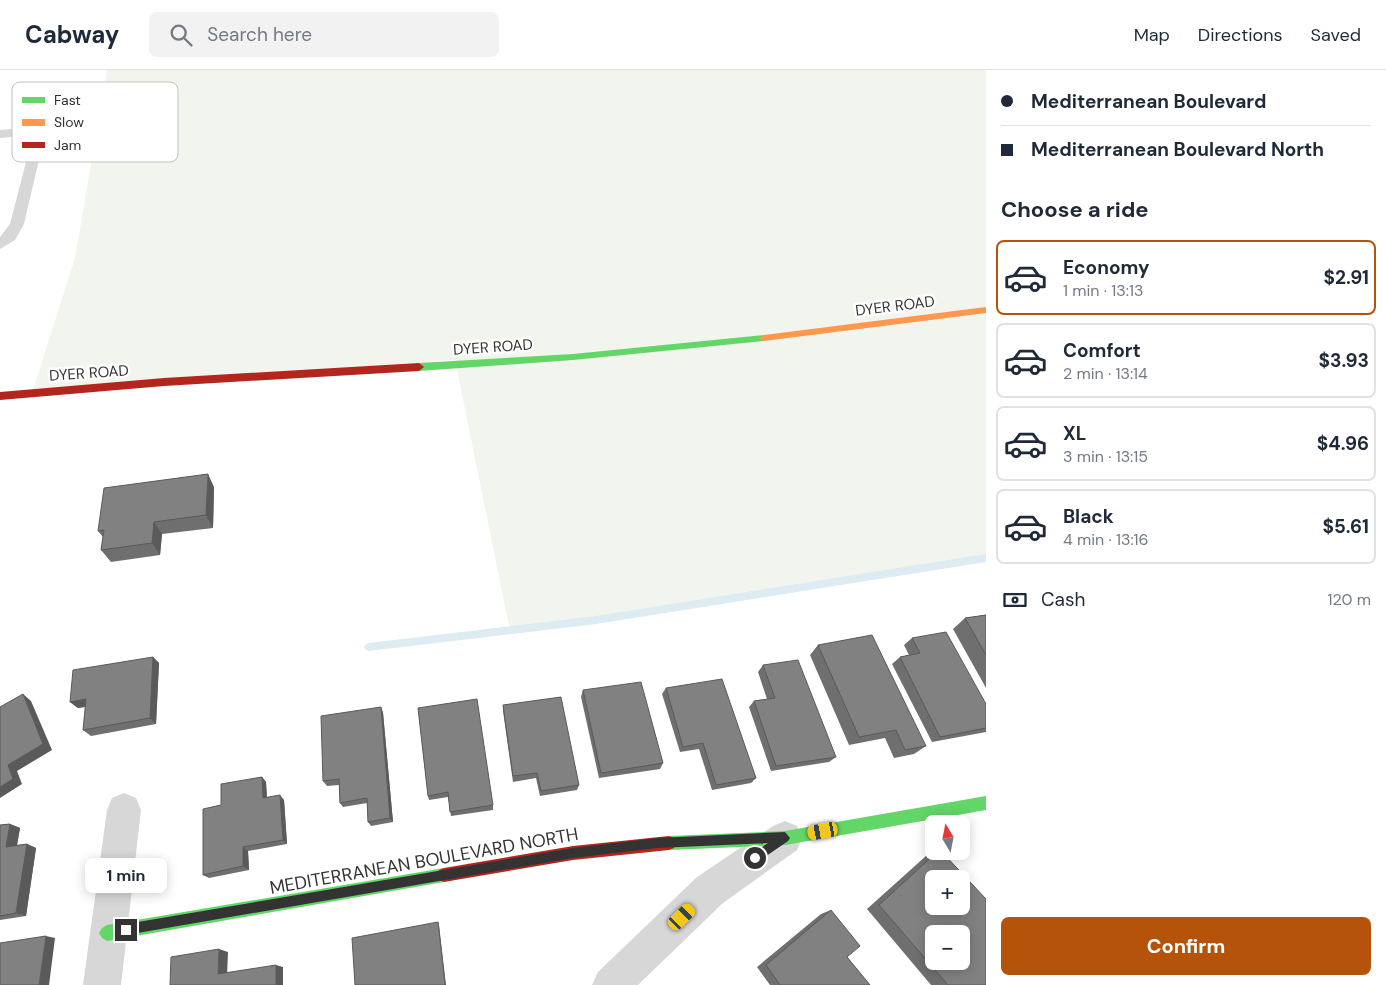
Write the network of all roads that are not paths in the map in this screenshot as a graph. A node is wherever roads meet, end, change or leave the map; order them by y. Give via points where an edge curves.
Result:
1 (32, 162) edge
2 (0, 244) edge
3 (986, 310) edge
4 (0, 396) edge
5 (986, 803) edge
6 (124, 810) dead end
7 (785, 838) junction
8 (107, 933) junction
9 (102, 985) edge
10 (611, 985) edge

1 - 2 lane via 17,224 10,237
3 - 4 street, DYER ROAD via 656,350 422,368 64,389
5 - 7 street, MEDITERRANEAN BOULEVARD NORTH
6 - 8 street
7 - 8 street, MEDITERRANEAN BOULEVARD NORTH via 657,843 573,853
7 - 10 street via 710,890
8 - 9 street

